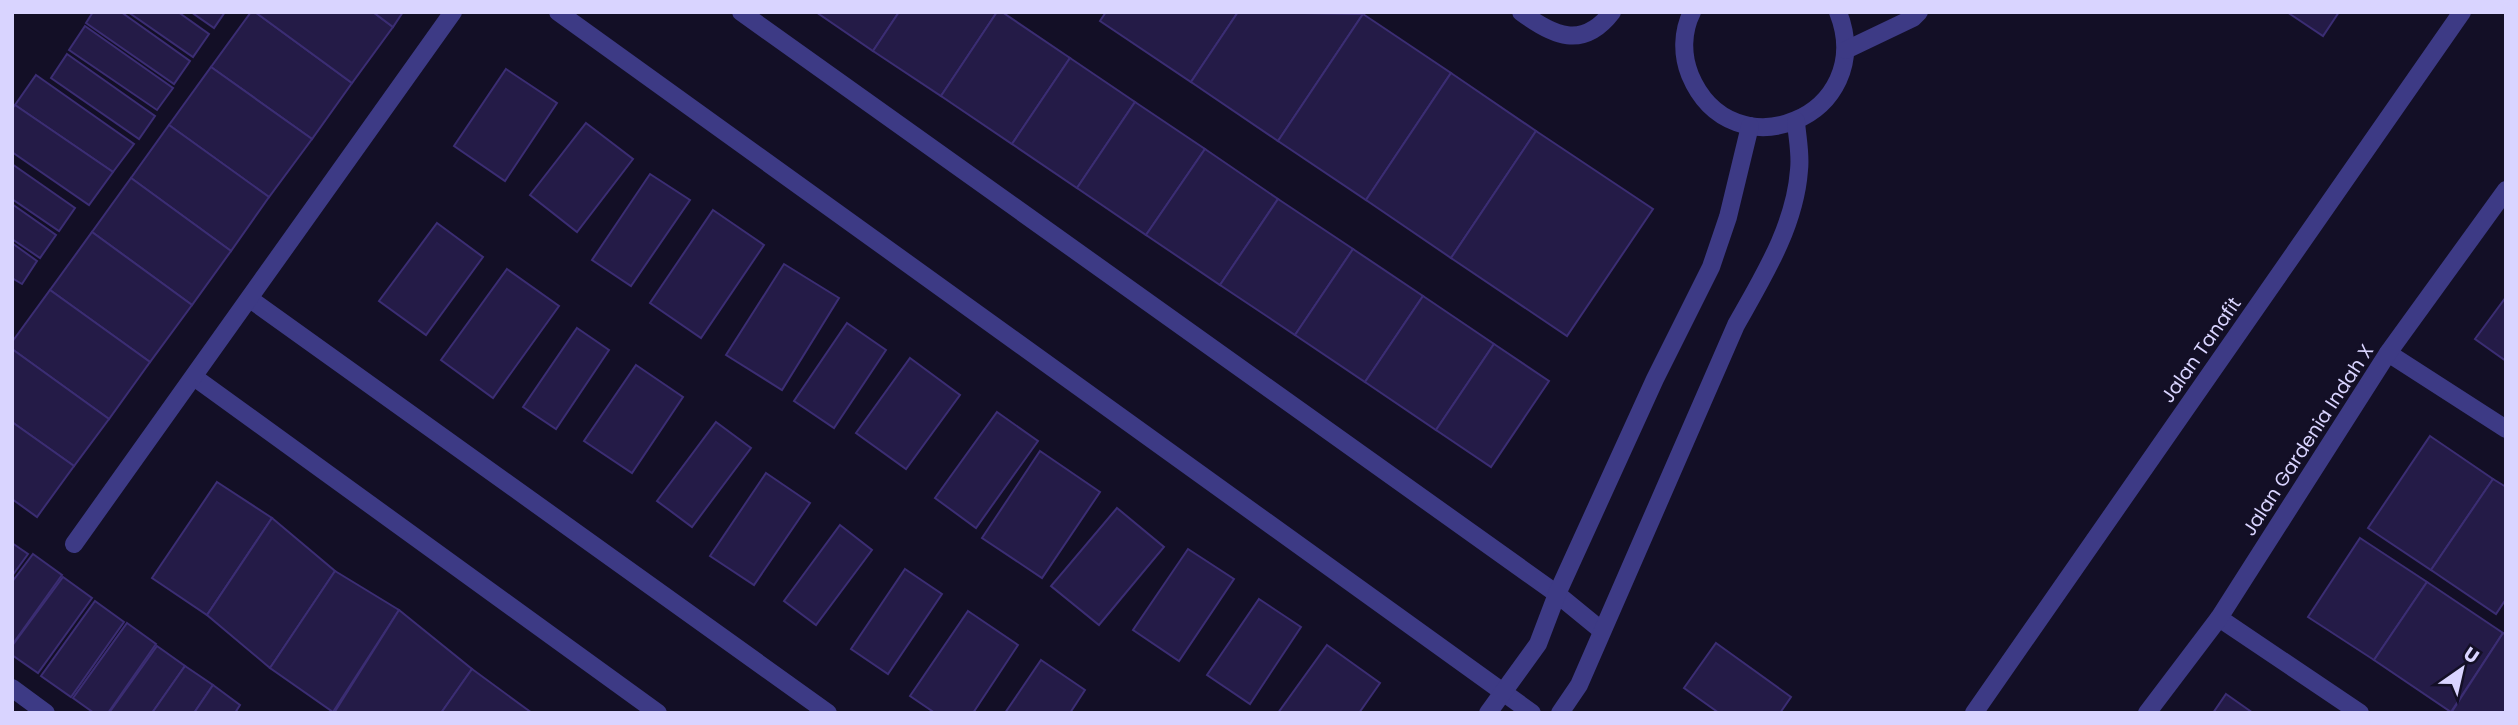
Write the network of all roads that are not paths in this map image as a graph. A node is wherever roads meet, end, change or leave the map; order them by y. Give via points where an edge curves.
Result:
1 (453, 12) edge
2 (558, 12) edge
3 (741, 12) edge
4 (1521, 12) edge
5 (1612, 12) edge
6 (1692, 12) edge
7 (1838, 12) edge
8 (1919, 12) edge
9 (2462, 12) edge
10 (1846, 50) junction
11 (1796, 121) junction
12 (1750, 126) junction
13 (2506, 190) edge
14 (250, 299) junction
15 (2388, 353) junction
16 (194, 377) junction
17 (2506, 429) edge
18 (74, 544) dead end
19 (1557, 594) junction
20 (2219, 618) junction
21 (1601, 630) junction
22 (12, 688) edge
23 (1504, 691) junction
24 (46, 713) edge
25 (658, 713) edge
26 (828, 713) edge
27 (1488, 713) edge
28 (1532, 713) edge
29 (1560, 713) edge
30 (1974, 713) edge
31 (2147, 713) edge
32 (2360, 713) edge

1 - 14 street
2 - 23 street
3 - 19 street
4 - 5 street via 1557,34 1573,36 1589,33
6 - 12 street via 1684,43 1695,87 1728,119
7 - 10 street
8 - 10 street
9 - 30 street, Jalan Tanafit
10 - 11 street via 1832,93 1816,110
11 - 12 street
11 - 21 street via 1799,170 1789,219 1736,325
12 - 19 street via 1712,267 1680,326
13 - 15 street, Jalan Gardenia Indah X
14 - 16 street
14 - 26 street
15 - 17 street
15 - 20 street, Jalan Gardenia Indah X
16 - 18 street
16 - 25 street
19 - 21 street
19 - 23 street via 1538,644
20 - 31 street, Jalan Gardenia Indah X
20 - 32 street
21 - 29 street via 1579,685
22 - 24 street
23 - 27 street
23 - 28 street

